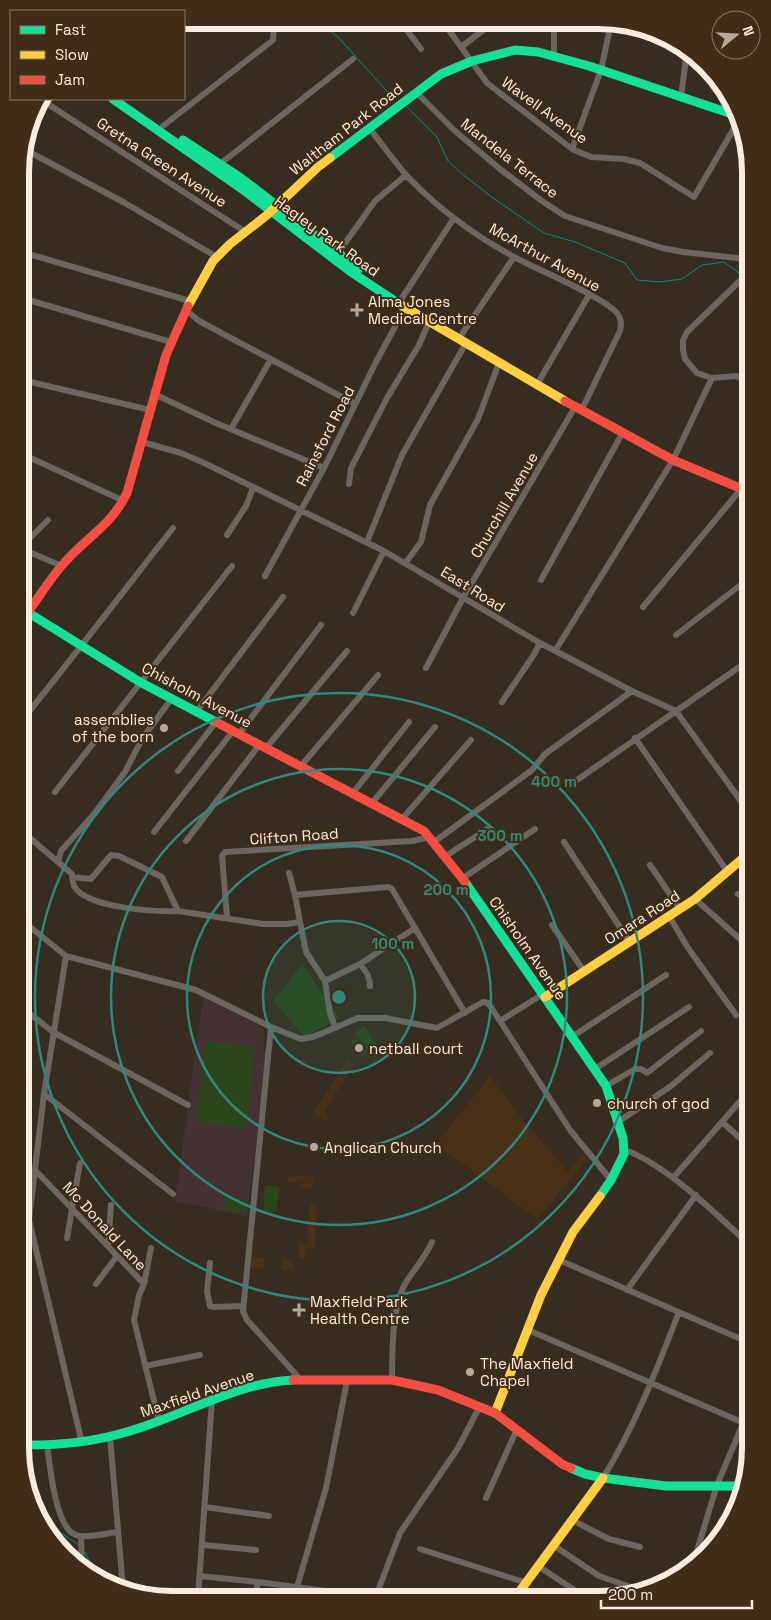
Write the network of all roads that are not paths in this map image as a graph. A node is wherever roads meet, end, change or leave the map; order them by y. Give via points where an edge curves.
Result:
1 (274, 29) edge
2 (406, 29) edge
3 (448, 29) edge
4 (485, 29) edge
5 (554, 29) edge
6 (610, 30) edge
7 (461, 47) junction
8 (421, 49) dead end
9 (554, 56) junction
10 (686, 58) edge
11 (353, 59) dead end
12 (472, 61) junction
13 (601, 70) junction
14 (416, 92) junction
15 (681, 97) junction
16 (114, 100) edge
17 (124, 100) edge
18 (46, 103) edge
19 (728, 111) edge
20 (732, 121) edge
21 (163, 126) junction
22 (369, 128) junction
23 (572, 149) junction
24 (30, 152) edge
25 (220, 164) junction
26 (406, 175) junction
27 (273, 209) junction
28 (454, 218) junction
29 (244, 231) junction
30 (338, 253) junction
31 (29, 254) edge
32 (217, 257) junction
33 (514, 257) junction
34 (742, 259) edge
35 (742, 279) edge
36 (589, 295) junction
37 (402, 298) junction
38 (29, 300) edge
39 (190, 301) junction
40 (405, 308) junction
41 (186, 310) junction
42 (429, 322) junction
43 (464, 339) junction
44 (171, 342) junction
45 (271, 359) junction
46 (499, 363) junction
47 (712, 378) junction
48 (742, 379) edge
49 (540, 381) junction
50 (29, 382) edge
51 (154, 394) junction
52 (355, 404) junction
53 (580, 406) junction
54 (150, 410) junction
55 (231, 429) junction
56 (623, 432) junction
57 (142, 442) junction
58 (29, 457) edge
59 (674, 457) junction
60 (324, 468) junction
61 (349, 484) dead end
62 (254, 488) junction
63 (742, 488) edge
64 (742, 492) edge
65 (124, 501) junction
66 (302, 510) junction
67 (48, 520) dead end
68 (173, 528) dead end
69 (227, 535) dead end
70 (29, 540) edge
71 (367, 542) junction
72 (384, 550) junction
73 (29, 551) edge
74 (406, 562) junction
75 (62, 566) junction
76 (232, 566) dead end
77 (265, 576) dead end
78 (541, 580) dead end
79 (742, 584) edge
80 (283, 597) dead end
81 (463, 598) junction
82 (643, 607) dead end
83 (29, 609) edge
84 (353, 613) dead end
85 (29, 615) edge
86 (321, 625) dead end
87 (676, 635) dead end
88 (540, 643) junction
89 (82, 646) junction
90 (347, 651) dead end
91 (555, 651) junction
92 (742, 665) edge
93 (426, 668) dead end
94 (378, 675) dead end
95 (140, 682) junction
96 (632, 691) junction
97 (172, 698) junction
98 (502, 702) dead end
99 (197, 711) junction
100 (676, 711) junction
101 (29, 712) edge
102 (216, 722) junction
103 (409, 722) dead end
104 (435, 727) dead end
105 (236, 733) junction
106 (635, 738) junction
107 (471, 740) dead end
108 (263, 746) junction
109 (301, 766) junction
110 (178, 771) dead end
111 (577, 780) dead end
112 (55, 792) dead end
113 (352, 794) junction
114 (372, 803) junction
115 (742, 803) edge
116 (402, 819) junction
117 (487, 829) dead end
118 (535, 829) dead end
119 (154, 832) dead end
120 (29, 837) edge
121 (432, 839) junction
122 (186, 842) dead end
123 (564, 842) dead end
124 (446, 856) junction
125 (742, 859) edge
126 (58, 862) junction
127 (650, 865) dead end
128 (727, 871) junction
129 (290, 873) dead end
130 (72, 877) junction
131 (463, 878) junction
132 (738, 894) dead end
133 (295, 895) junction
134 (742, 897) edge
135 (695, 899) junction
136 (680, 909) junction
137 (178, 911) junction
138 (669, 916) junction
139 (227, 917) junction
140 (300, 922) junction
141 (29, 926) edge
142 (552, 926) dead end
143 (415, 928) junction
144 (742, 940) edge
145 (629, 941) junction
146 (66, 956) junction
147 (360, 964) junction
148 (584, 971) junction
149 (666, 976) dead end
150 (325, 982) junction
151 (370, 986) dead end
152 (544, 995) junction
153 (689, 1007) dead end
154 (29, 1013) edge
155 (465, 1013) junction
156 (736, 1015) dead end
157 (500, 1021) junction
158 (271, 1027) junction
159 (335, 1027) junction
160 (701, 1031) dead end
161 (53, 1032) junction
162 (573, 1036) junction
163 (710, 1053) dead end
164 (595, 1069) junction
165 (606, 1086) junction
166 (44, 1094) junction
167 (742, 1099) edge
168 (188, 1105) dead end
169 (618, 1122) junction
170 (722, 1122) junction
171 (742, 1139) edge
172 (625, 1150) junction
173 (80, 1163) dead end
174 (35, 1170) junction
175 (673, 1178) junction
176 (611, 1180) junction
177 (172, 1194) dead end
178 (696, 1195) junction
179 (29, 1202) edge
180 (111, 1205) dead end
181 (72, 1208) junction
182 (29, 1220) edge
183 (742, 1237) edge
184 (67, 1238) dead end
185 (432, 1242) dead end
186 (108, 1246) junction
187 (151, 1248) dead end
188 (117, 1256) junction
189 (559, 1260) junction
190 (210, 1263) dead end
191 (96, 1284) dead end
192 (144, 1284) junction
193 (627, 1290) junction
194 (243, 1306) junction
195 (679, 1312) junction
196 (528, 1330) junction
197 (742, 1340) edge
198 (200, 1355) dead end
199 (145, 1366) junction
200 (301, 1380) junction
201 (392, 1380) junction
202 (347, 1381) junction
203 (652, 1382) junction
204 (212, 1400) junction
205 (480, 1406) junction
206 (495, 1414) junction
207 (159, 1421) junction
208 (742, 1422) edge
209 (742, 1428) edge
210 (517, 1429) junction
211 (110, 1437) junction
212 (82, 1444) junction
213 (47, 1445) junction
214 (29, 1446) edge
215 (603, 1478) junction
216 (717, 1485) junction
217 (737, 1486) edge
218 (486, 1498) dead end
219 (205, 1507) junction
220 (269, 1516) dead end
221 (572, 1520) junction
222 (118, 1532) junction
223 (81, 1536) junction
224 (203, 1545) junction
225 (553, 1545) junction
226 (640, 1547) dead end
227 (420, 1549) dead end
228 (256, 1550) dead end
229 (696, 1554) edge
230 (82, 1559) edge
231 (538, 1566) junction
232 (200, 1576) junction
233 (258, 1582) junction
234 (123, 1583) edge
235 (526, 1583) junction
236 (297, 1587) junction
237 (632, 1587) edge
238 (199, 1591) edge
239 (256, 1591) edge
240 (326, 1591) edge
241 (378, 1591) edge
242 (521, 1591) edge
243 (576, 1591) edge

1 - 21 street via 273,40
2 - 8 street
3 - 7 street, Wavell Avenue
4 - 7 street
5 - 9 street
6 - 13 street
7 - 12 street, Wavell Avenue
9 - 12 main road, Waltham Park Road via 515,50
9 - 13 main road, Waltham Park Road
10 - 15 street
11 - 25 street
12 - 14 main road, Waltham Park Road via 446,71
12 - 23 street, Wavell Avenue via 487,83
13 - 15 main road, Waltham Park Road
13 - 23 street
14 - 22 main road, Waltham Park Road
14 - 34 street, Mandela Terrace via 500,169 565,216 662,248
15 - 19 main road, Waltham Park Road
16 - 27 main road, Hagley Park Road
17 - 21 main road, Hagley Park Road
18 - 29 street, Gretna Green Avenue
20 - 23 street, Wavell Avenue via 694,197 640,163 591,157
21 - 25 main road, Hagley Park Road
22 - 26 street, McArthur Avenue
22 - 27 main road, Waltham Park Road via 318,166
24 - 32 street
25 - 27 main road, Hagley Park Road via 258,191
26 - 28 street, McArthur Avenue
26 - 30 street via 375,201
27 - 29 main road, Waltham Park Road
27 - 30 main road, Hagley Park Road
27 - 40 main road, Hagley Park Road via 351,272
28 - 33 street, McArthur Avenue
28 - 37 street
29 - 32 main road, Waltham Park Road
30 - 37 main road, Hagley Park Road
31 - 39 street
32 - 39 main road, Waltham Park Road
33 - 36 street, McArthur Avenue
33 - 43 street
35 - 47 street via 687,332 683,340 683,350 691,367
36 - 49 street
36 - 53 street, McArthur Avenue via 618,314 621,325
37 - 43 main road, Hagley Park Road
38 - 44 street
39 - 41 main road, Waltham Park Road
40 - 42 main road, Hagley Park Road
40 - 52 street, Rainsford Road
41 - 44 main road, Waltham Park Road
41 - 45 street via 199,321
42 - 43 main road, Hagley Park Road
42 - 61 street via 351,468
43 - 46 main road, Hagley Park Road
43 - 49 main road, Hagley Park Road
43 - 71 street via 402,456
44 - 51 main road, Waltham Park Road
45 - 52 street
45 - 55 street
46 - 53 main road, Hagley Park Road
46 - 74 street via 478,420 430,505 421,542
47 - 48 street via 736,376
47 - 59 street
49 - 53 main road, Hagley Park Road
50 - 54 street
51 - 54 main road, Waltham Park Road
51 - 55 street
52 - 60 street, Rainsford Road
53 - 56 main road, Hagley Park Road
53 - 59 main road, Hagley Park Road
53 - 81 street, Churchill Avenue
54 - 57 main road, Waltham Park Road
55 - 60 street
56 - 59 main road, Hagley Park Road
56 - 78 street
57 - 62 street, East Road via 202,462
57 - 65 main road, Waltham Park Road
58 - 65 street
59 - 63 main road, Hagley Park Road
59 - 91 street
60 - 66 street, Rainsford Road
62 - 66 street, East Road
62 - 69 street
64 - 82 street
65 - 75 main road, Waltham Park Road via 108,524
66 - 71 street, East Road
66 - 77 street, Rainsford Road
67 - 70 street
68 - 89 street
71 - 72 street, East Road
72 - 74 street, East Road
72 - 84 street
73 - 75 street
74 - 81 street, East Road
75 - 83 main road, Waltham Park Road
76 - 95 street
79 - 87 street
80 - 99 street
81 - 88 street, East Road
81 - 93 street, Churchill Avenue
85 - 89 main road, Chisholm Avenue
86 - 105 street
88 - 91 street, East Road
88 - 98 street
89 - 95 main road, Chisholm Avenue
89 - 101 street
90 - 108 street
91 - 96 street, East Road
92 - 100 street
94 - 109 street
95 - 97 main road, Chisholm Avenue
95 - 112 street
96 - 100 street, East Road
96 - 121 street via 545,754 532,770
97 - 99 main road, Chisholm Avenue
97 - 126 street via 142,739 125,772 61,851
99 - 102 main road, Chisholm Avenue
100 - 106 street
100 - 115 street, East Road
102 - 105 main road, Chisholm Avenue
102 - 110 street
103 - 113 street
104 - 114 street
105 - 108 main road, Chisholm Avenue
105 - 119 street
106 - 111 street
106 - 128 street
107 - 116 street
108 - 109 main road, Chisholm Avenue
108 - 122 street
109 - 113 main road, Chisholm Avenue
113 - 114 main road, Chisholm Avenue
114 - 116 main road, Chisholm Avenue
116 - 121 main road, Chisholm Avenue
117 - 124 street
118 - 131 street
120 - 126 street
121 - 124 main road, Chisholm Avenue
121 - 139 street, Clifton Road via 225,852 222,856
123 - 145 street
124 - 131 main road, Chisholm Avenue
125 - 128 main road, Omara Road
126 - 130 street
127 - 136 street
128 - 135 main road, Omara Road
129 - 133 street
130 - 137 street via 78,890 94,900 157,912
130 - 137 street via 91,879 111,855 119,856 162,877
131 - 152 main road, Chisholm Avenue
132 - 134 street
133 - 140 street
133 - 143 street via 388,887
135 - 136 main road, Omara Road
135 - 144 street
136 - 138 main road, Omara Road
137 - 139 street
138 - 145 main road, Omara Road
138 - 156 street
139 - 140 street via 275,925
140 - 150 street via 306,952
141 - 146 street
142 - 148 street
143 - 147 street
143 - 155 street
145 - 148 main road, Omara Road
146 - 158 street via 196,990
146 - 161 street
147 - 150 street
147 - 151 street via 368,974
148 - 152 main road, Omara Road
149 - 162 street
150 - 159 street
152 - 157 street
152 - 162 main road, Chisholm Avenue
153 - 164 street
154 - 161 street
155 - 157 street via 483,1002 488,1003
155 - 159 street via 437,1028 385,1018 358,1018
157 - 176 street via 570,1130
158 - 159 street via 301,1039 313,1038
158 - 194 street
160 - 165 street via 646,1073 635,1069
161 - 166 street
161 - 168 street
162 - 164 main road, Chisholm Avenue
163 - 169 street via 671,1086
164 - 165 main road, Chisholm Avenue
165 - 169 main road, Chisholm Avenue
166 - 174 street
166 - 177 street
167 - 170 street
169 - 172 main road, Chisholm Avenue
170 - 171 street
170 - 175 street
172 - 175 street via 641,1156
172 - 176 main road
173 - 181 street
174 - 179 street
174 - 181 street, Mc Donald Lane
175 - 178 street
176 - 189 main road via 573,1232
178 - 183 street
178 - 193 street
180 - 186 street
181 - 184 street
181 - 186 street, Mc Donald Lane
182 - 212 street
185 - 201 street via 401,1295 392,1350
186 - 188 street, Mc Donald Lane
187 - 192 street
188 - 191 street
188 - 192 street, Mc Donald Lane
189 - 193 street
189 - 196 main road
190 - 194 street via 210,1306
192 - 199 street, Mc Donald Lane via 134,1320
193 - 195 street
194 - 200 street via 247,1320
195 - 197 street
195 - 203 street
196 - 203 street
196 - 206 main road
198 - 199 street
199 - 207 street, Mc Donald Lane
200 - 202 main road, Maxfield Avenue
200 - 204 main road, Maxfield Avenue via 249,1387
201 - 202 main road, Maxfield Avenue
201 - 205 main road, Maxfield Avenue via 438,1390
202 - 236 street via 326,1488
203 - 208 street
203 - 215 street via 618,1455
204 - 207 main road, Maxfield Avenue
204 - 219 street
205 - 206 main road, Maxfield Avenue
205 - 241 street via 458,1448 400,1533
206 - 210 main road, Maxfield Avenue
207 - 211 main road, Maxfield Avenue
209 - 216 street
210 - 215 main road, Maxfield Avenue via 562,1464
210 - 218 street
211 - 212 main road, Maxfield Avenue
211 - 222 street
212 - 213 main road, Maxfield Avenue
213 - 214 main road, Maxfield Avenue
213 - 223 street via 62,1520 74,1535
215 - 216 main road, Maxfield Avenue via 666,1486
215 - 221 main road
216 - 217 main road, Maxfield Avenue
216 - 229 street
219 - 220 street
219 - 224 street
221 - 225 main road
221 - 226 street via 609,1539
222 - 223 street
222 - 234 street
223 - 230 street
224 - 228 street
224 - 232 street
225 - 231 main road
225 - 237 street via 600,1576
227 - 235 street
231 - 235 main road
231 - 243 street
232 - 233 street
232 - 238 street
233 - 236 street
233 - 239 street
235 - 242 main road
236 - 240 street

